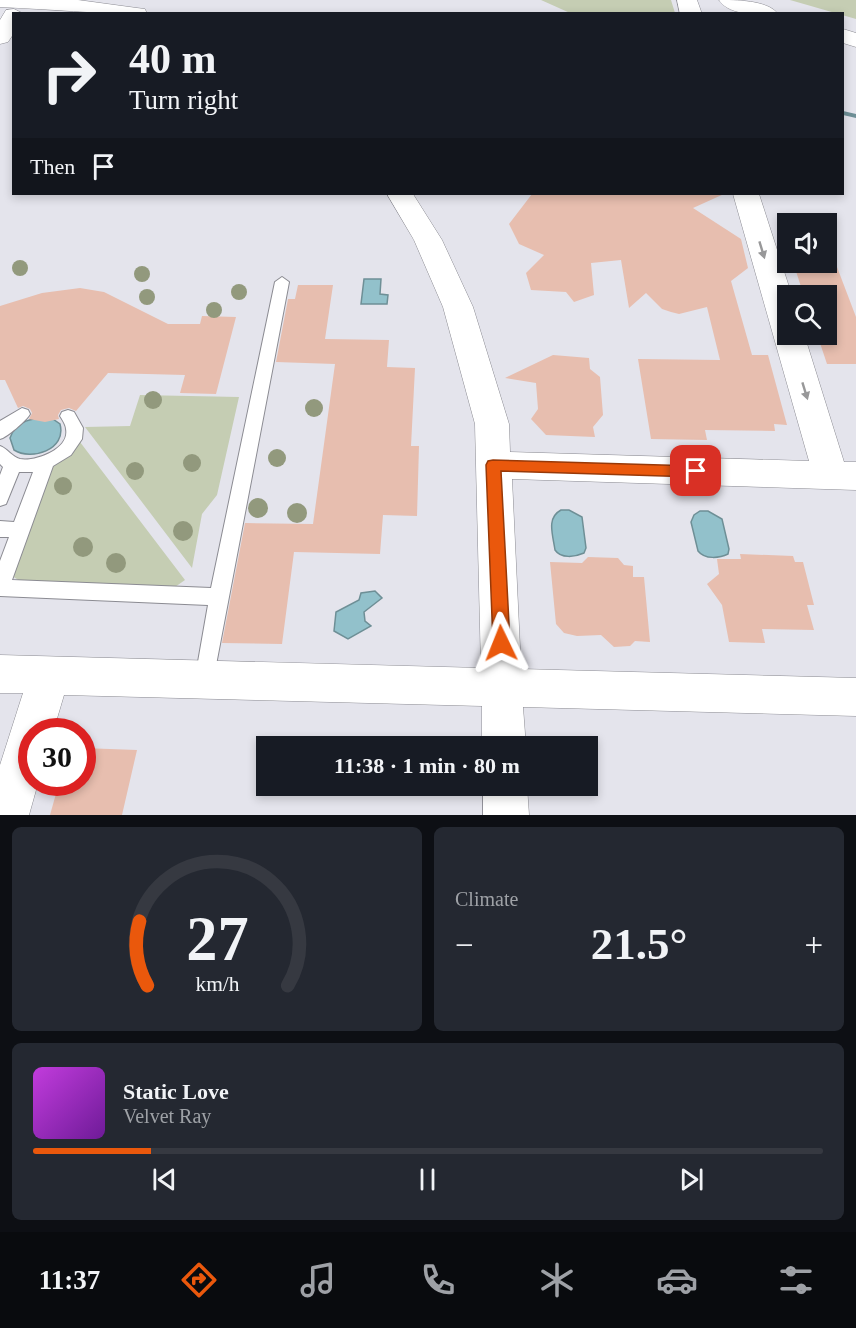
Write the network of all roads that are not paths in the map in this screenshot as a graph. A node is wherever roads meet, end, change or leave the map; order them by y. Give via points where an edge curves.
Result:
1 (729, 0) edge
2 (0, 1) edge
3 (18, 8) edge
4 (97, 12) edge
5 (762, 12) edge
6 (12, 18) edge
7 (0, 37) edge
8 (401, 195) edge
9 (746, 195) edge
10 (282, 282) dead end
11 (777, 297) edge
12 (792, 345) edge
13 (22, 414) dead end
14 (68, 416) dead end
15 (0, 433) edge
16 (6, 459) edge
17 (45, 463) junction
18 (493, 465) junction
19 (843, 476) edge
20 (0, 499) edge
21 (0, 529) edge
22 (21, 530) junction
23 (0, 587) edge
24 (219, 597) junction
25 (0, 674) edge
26 (49, 675) junction
27 (205, 679) junction
28 (503, 687) junction
29 (856, 697) edge
30 (36, 718) edge
31 (504, 736) edge
32 (18, 777) edge
33 (505, 796) edge
34 (6, 815) edge
35 (506, 815) edge

1 - 5 street
2 - 3 street
3 - 4 street
6 - 7 street
8 - 18 street via 428,240 458,307 492,424
9 -> 11 street
10 - 24 lane
12 -> 19 street
13 - 15 lane
14 - 17 lane via 75,428 74,438 68,448
16 - 17 lane via 23,466
16 - 20 lane
17 - 22 lane
18 - 19 street
18 - 28 street
21 - 22 lane
22 - 23 lane
23 - 24 lane
24 - 27 lane
25 - 26 street
26 - 27 street
26 - 30 street
27 - 28 street
28 - 29 street
28 - 31 street
32 - 34 street
33 - 35 street

